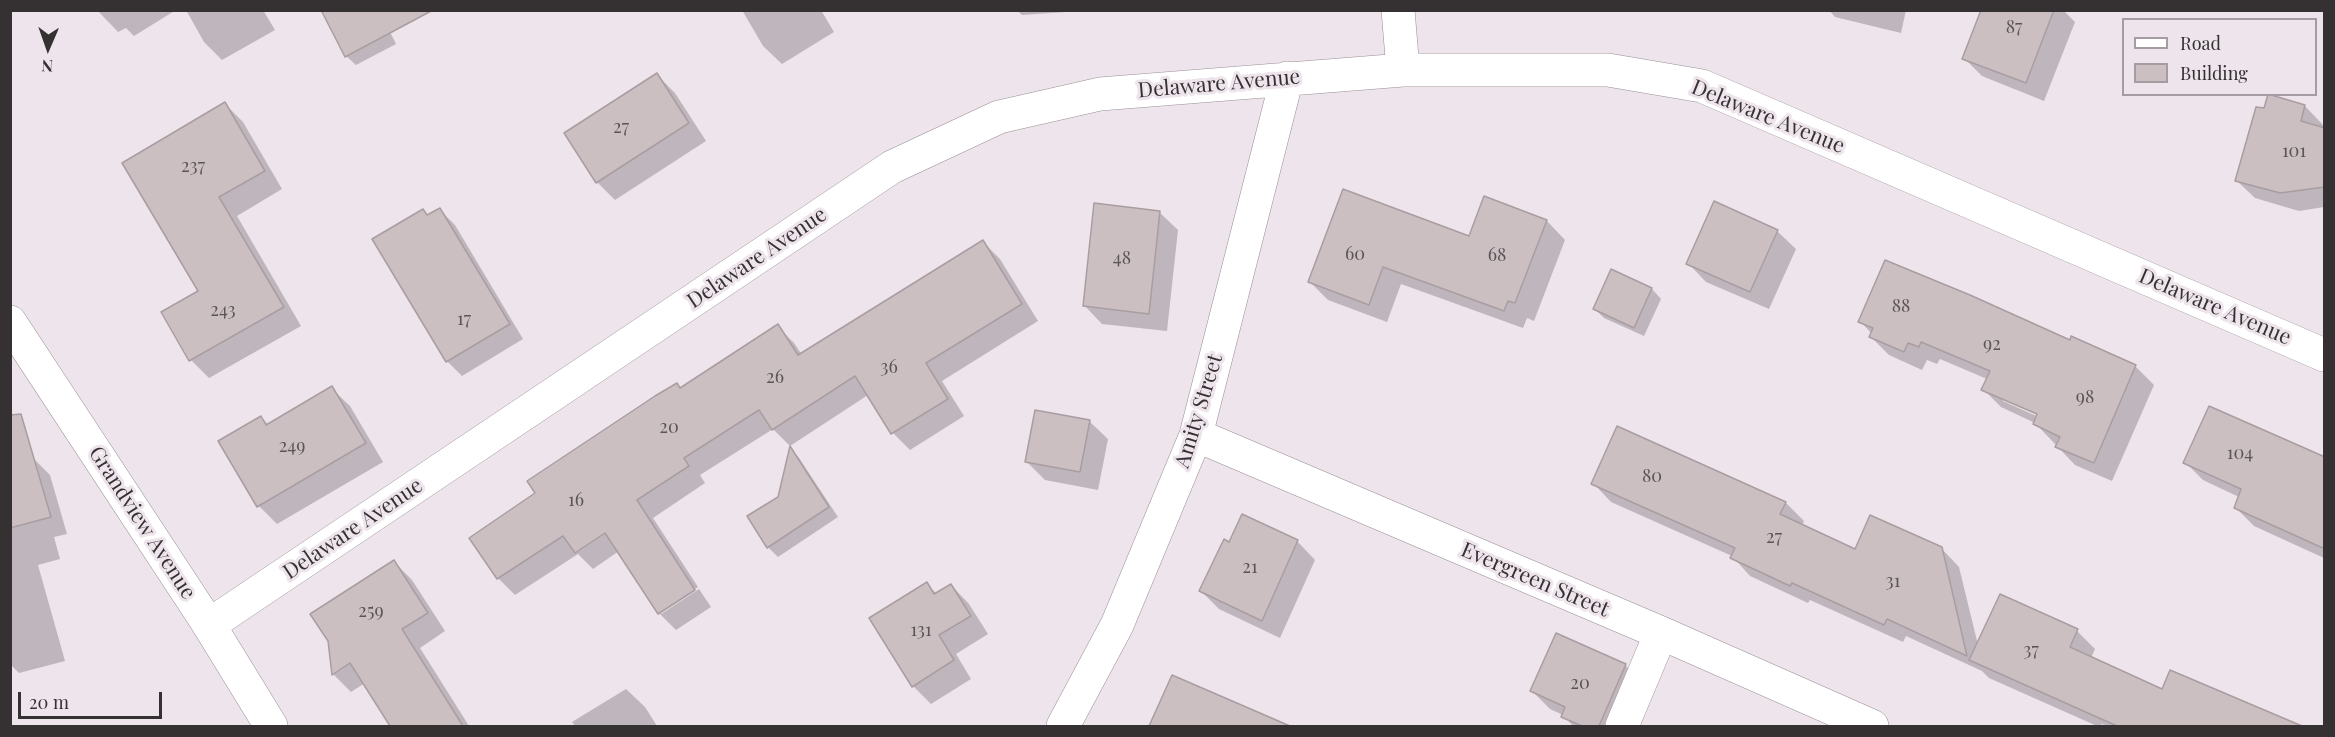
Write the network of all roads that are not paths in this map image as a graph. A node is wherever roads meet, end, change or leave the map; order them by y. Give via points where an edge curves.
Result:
1 (1398, 10) edge
2 (1403, 70) junction
3 (1287, 78) junction
4 (10, 322) edge
5 (19, 353) edge
6 (2325, 355) edge
7 (1196, 435) junction
8 (209, 625) junction
9 (1661, 633) junction
10 (271, 726) edge
11 (1063, 726) edge
12 (1622, 726) edge
13 (1872, 726) edge

1 - 2 street
2 - 3 street, Delaware Avenue
2 - 6 street, Delaware Avenue via 1608,70 1702,86
3 - 7 street, Amity Street
3 - 8 street, Delaware Avenue via 1100,94 999,117 892,168
4 - 5 street, Grandview Avenue
5 - 8 street, Grandview Avenue
7 - 9 street, Evergreen Street
7 - 11 street, Amity Street via 1117,625
8 - 10 street, Grandview Avenue
9 - 12 street
9 - 13 street, Evergreen Street

